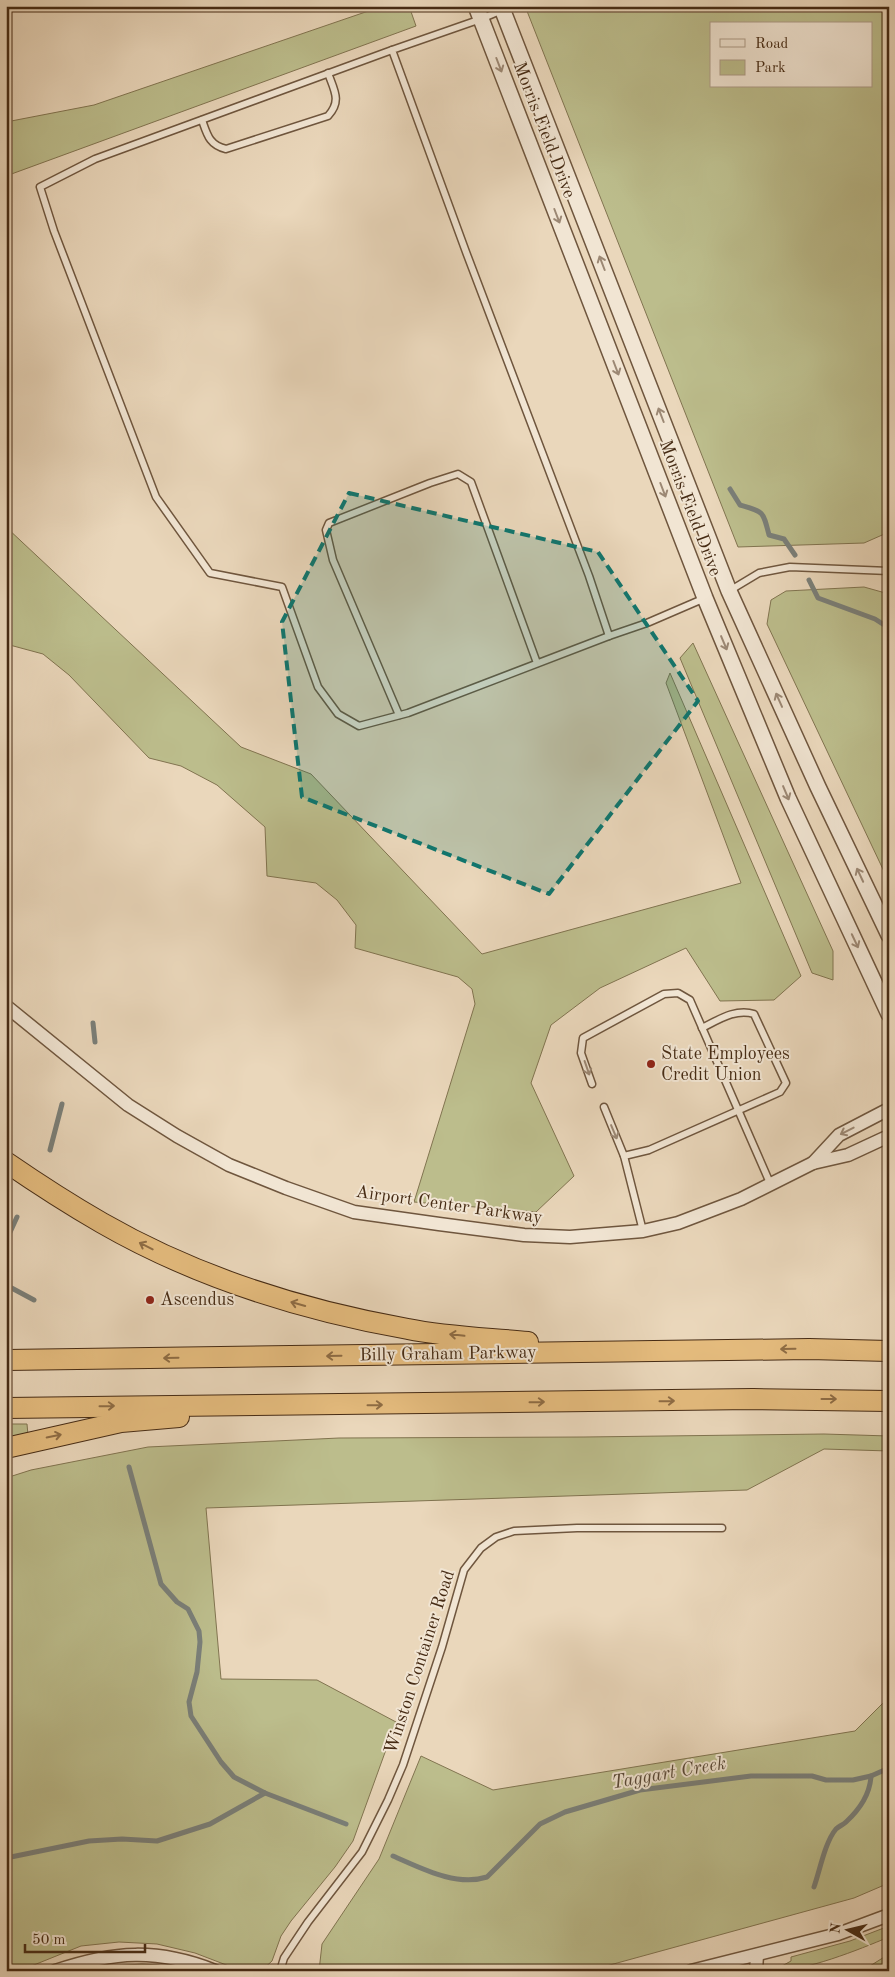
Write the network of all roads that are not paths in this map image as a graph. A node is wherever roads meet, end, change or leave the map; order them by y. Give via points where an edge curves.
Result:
1 (502, 8) edge
2 (479, 13) edge
3 (392, 50) junction
4 (328, 73) junction
5 (202, 120) junction
6 (889, 572) edge
7 (729, 590) junction
8 (705, 598) junction
9 (609, 636) junction
10 (537, 663) junction
11 (399, 715) junction
12 (889, 935) edge
13 (6, 1006) edge
14 (889, 1014) edge
15 (702, 1028) junction
16 (592, 1084) dead end
17 (604, 1107) dead end
18 (889, 1109) edge
19 (738, 1110) junction
20 (889, 1136) edge
21 (624, 1156) junction
22 (6, 1162) edge
23 (813, 1163) junction
24 (770, 1183) junction
25 (643, 1231) junction
26 (889, 1351) edge
27 (627, 1352) junction
28 (6, 1360) edge
29 (889, 1401) edge
30 (326, 1406) junction
31 (6, 1408) edge
32 (6, 1448) edge
33 (722, 1528) dead end
34 (889, 1915) edge
35 (757, 1955) junction
36 (723, 1967) edge
37 (55, 1971) edge
38 (215, 1971) edge
39 (280, 1971) edge
40 (691, 1971) edge
41 (756, 1971) edge

1 - 2 lane
7 -> 1 street, Morris Field Drive
2 - 3 lane
2 -> 8 street, Morris Field Drive
3 - 4 lane
3 - 9 lane via 590,576
4 - 5 lane
4 - 5 lane via 336,108 328,116 226,149 210,141
5 - 11 lane via 94,159 40,187 54,231 156,497 210,572 282,588 318,687 338,714 359,726
6 - 7 lane via 790,567 759,573
7 - 8 street
12 -> 7 street, Morris Field Drive
8 - 9 lane
8 -> 14 street, Morris Field Drive via 788,798
9 - 10 lane
10 - 11 lane
10 - 11 lane via 471,482 458,474 430,483 330,523 326,530 333,560
13 - 25 street, Airport Center Parkway via 128,1105 230,1165 303,1194 354,1212 524,1234 570,1237
15 -> 16 lane via 690,1000 678,993 664,994 583,1038 581,1053
15 - 19 lane
15 - 19 lane via 736,1012 754,1014 786,1083 780,1092
17 -> 21 lane
18 -> 23 street, Airport Center Parkway via 839,1135
19 - 21 lane via 649,1150
19 - 24 lane
20 - 23 street, Airport Center Parkway via 848,1155
21 - 25 lane
27 -> 22 highway via 410,1330 332,1314 266,1295 213,1276 103,1224
23 - 24 street, Airport Center Parkway
24 - 25 street, Airport Center Parkway via 740,1199 678,1223
26 -> 27 highway, Billy Graham Parkway
27 -> 28 highway, Billy Graham Parkway
30 -> 29 highway via 752,1399
31 -> 30 highway
32 -> 30 highway via 121,1422
33 - 39 lane, Winston Container Road via 514,1531 496,1537 481,1548 464,1570 418,1720 388,1800 362,1852 308,1922 284,1958
34 - 35 street via 838,1934
35 - 36 street
35 - 41 street
36 - 40 street
37 - 38 street via 98,1959 148,1954 171,1956

